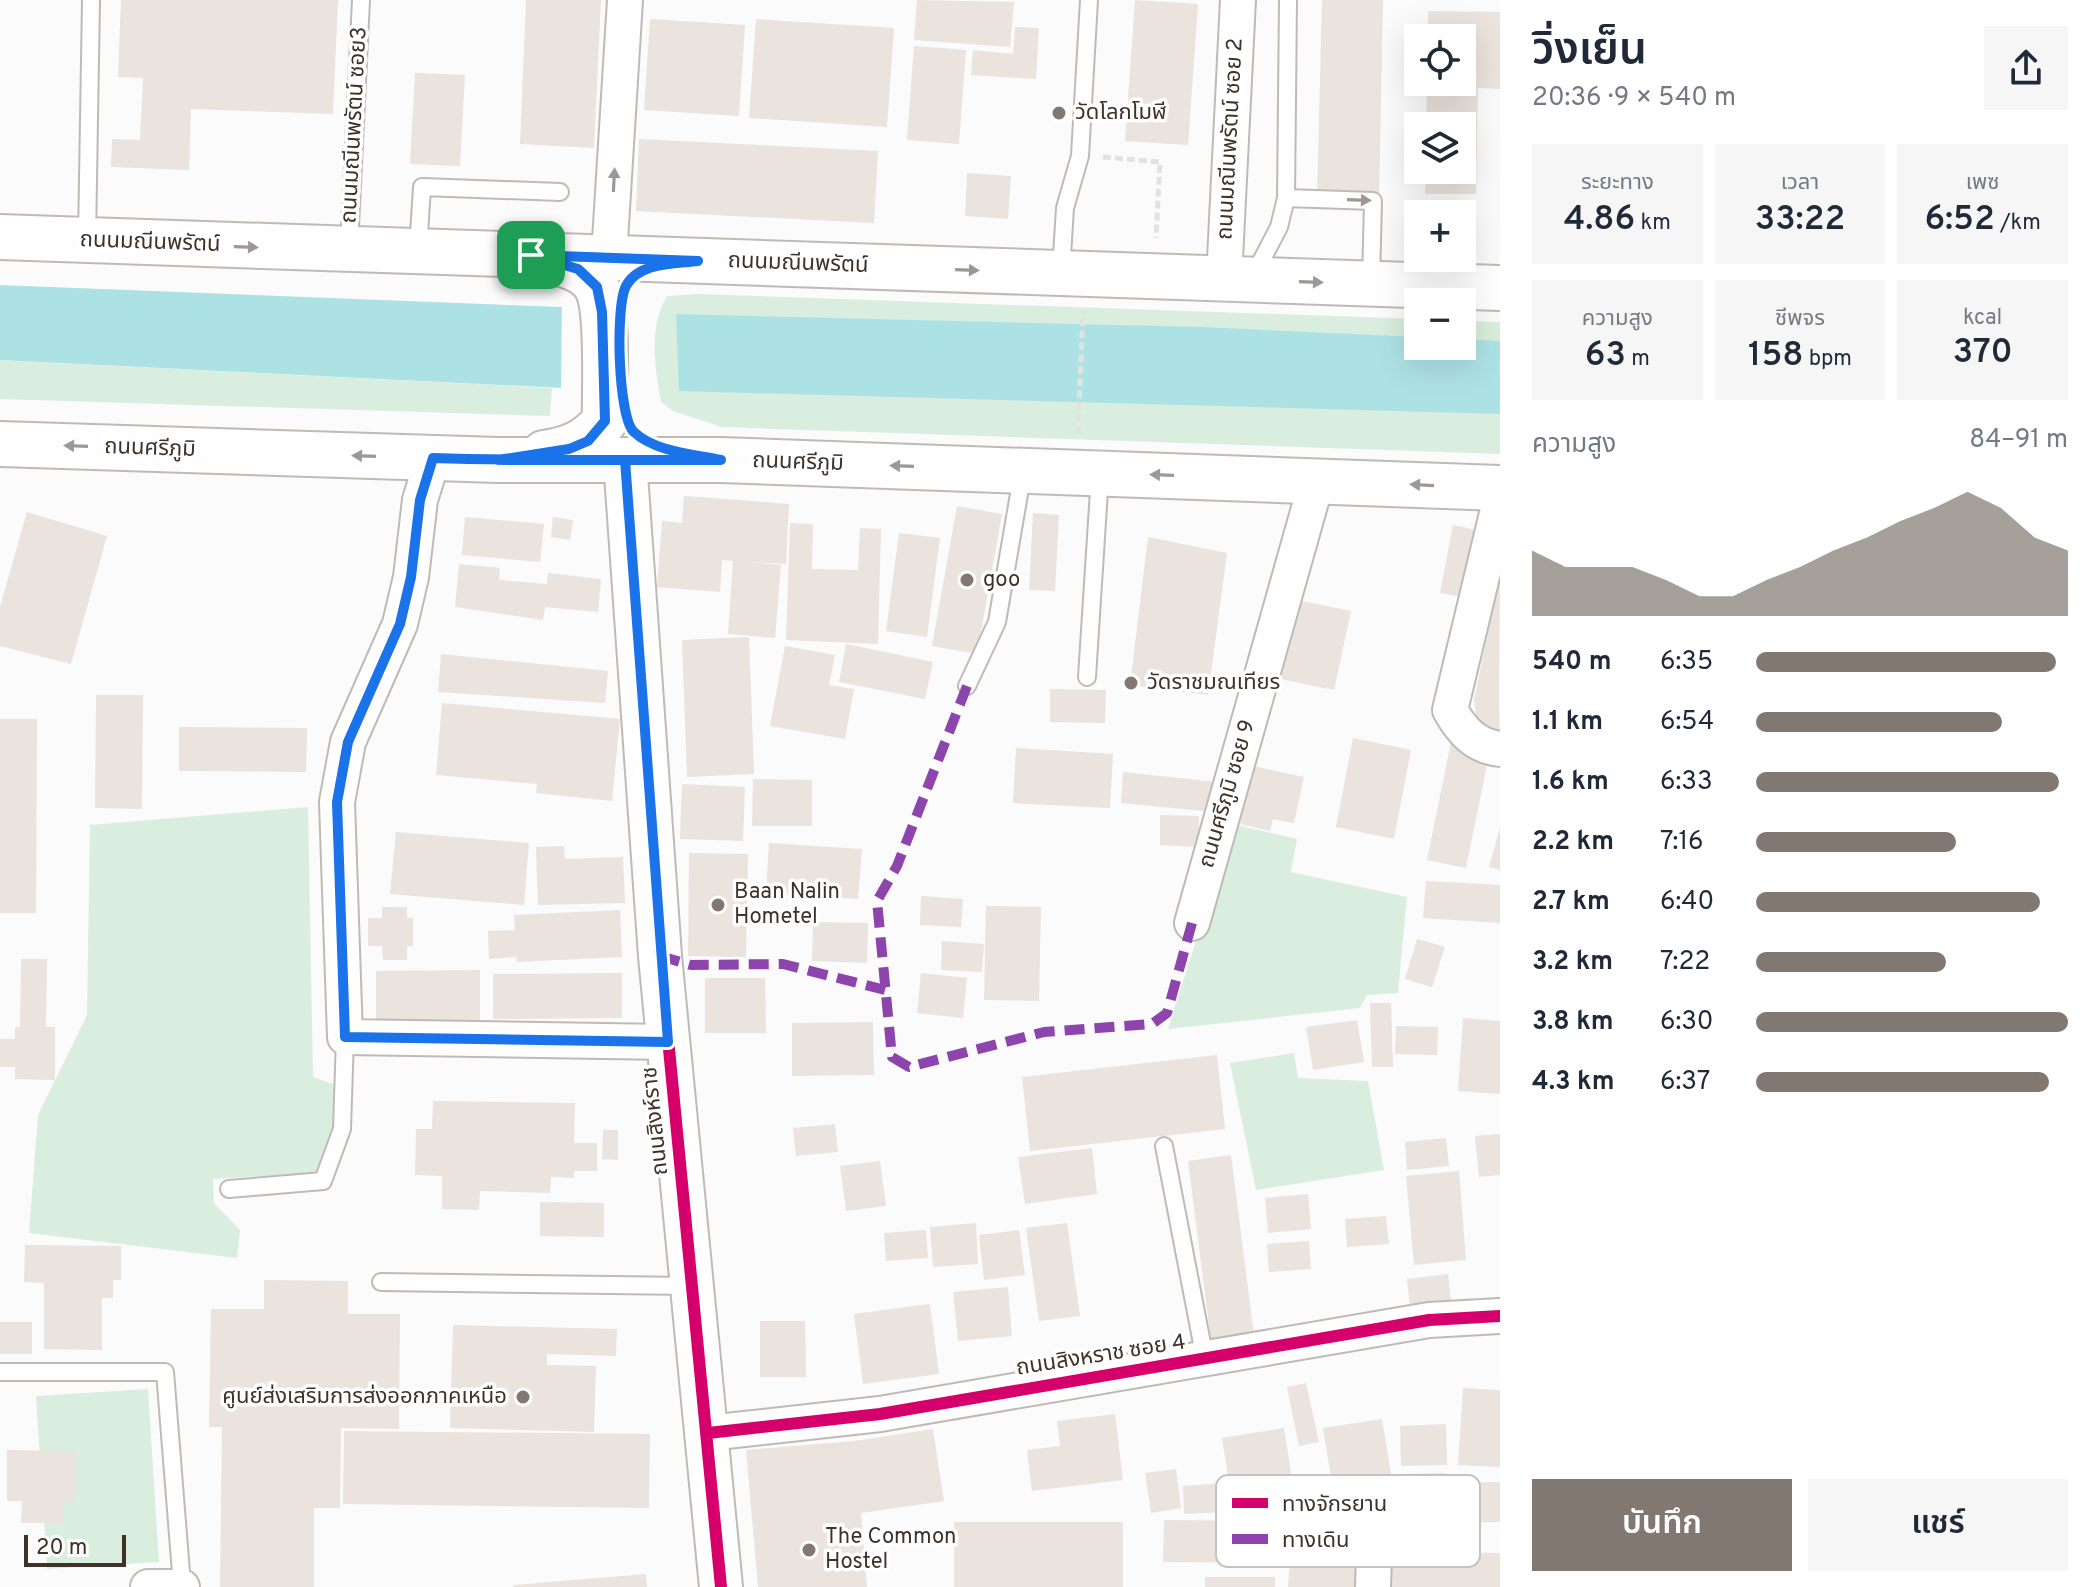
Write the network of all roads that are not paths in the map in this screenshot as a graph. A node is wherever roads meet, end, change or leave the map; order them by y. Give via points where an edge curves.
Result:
1 (91, 0) edge
2 (361, 0) edge
3 (625, 0) edge
4 (1089, 0) edge
5 (1238, 0) edge
6 (1288, 0) edge
7 (560, 192) dead end
8 (1286, 198) junction
9 (0, 237) edge
10 (87, 240) junction
11 (349, 250) junction
12 (418, 252) junction
13 (531, 255) junction
14 (609, 257) junction
15 (698, 261) junction
16 (1238, 279) junction
17 (1371, 284) junction
18 (1500, 288) edge
19 (1072, 289) junction
20 (612, 308) junction
21 (614, 416) junction
22 (0, 444) edge
23 (433, 458) junction
24 (1089, 458) junction
25 (498, 460) junction
26 (625, 460) junction
27 (721, 460) junction
28 (1023, 470) junction
29 (1317, 480) junction
30 (1500, 488) edge
31 (1500, 501) edge
32 (1087, 677) dead end
33 (967, 686) dead end
34 (1500, 749) edge
35 (1192, 923) dead end
36 (345, 1037) junction
37 (668, 1042) junction
38 (1164, 1146) dead end
39 (229, 1189) dead end
40 (381, 1282) dead end
41 (693, 1286) junction
42 (1500, 1316) edge
43 (1205, 1359) junction
44 (0, 1372) edge
45 (708, 1433) junction
46 (1374, 1567) edge
47 (182, 1586) edge
48 (148, 1587) edge
49 (721, 1587) edge
50 (1373, 1587) edge

1 - 10 lane
2 - 11 lane, ถนนมณีนพรัตน์ ซอย3
14 -> 3 street
4 - 19 lane via 1080,156 1065,208
5 - 16 street, ถนนมณีนพรัตน์ ซอย 2
6 - 8 lane
7 - 12 lane via 422,187
8 - 16 lane via 1279,227
8 -> 17 lane via 1373,201
9 - 10 main road, ถนนมณีนพรัตน์
10 -> 11 main road, ถนนมณีนพรัตน์
11 - 12 main road, ถนนมณีนพรัตน์
12 - 13 main road, ถนนมณีนพรัตน์
13 - 14 main road, ถนนมณีนพรัตน์
13 - 20 main road via 578,269
14 - 15 main road, ถนนมณีนพรัตน์
15 -> 19 main road, ถนนมณีนพรัตน์
15 - 20 main road via 646,268 626,285
16 -> 17 main road, ถนนมณีนพรัตน์
16 - 19 main road, ถนนมณีนพรัตน์
17 - 18 main road, ถนนมณีนพรัตน์
20 - 21 main road
21 - 25 main road via 588,441 569,449
21 - 27 main road via 650,443
23 -> 22 main road, ถนนศรีภูมิ
23 - 25 main road, ถนนศรีภูมิ
23 - 36 street via 420,500 400,624 348,742 337,802
24 - 28 main road, ถนนศรีภูมิ
29 -> 24 main road, ถนนศรีภูมิ
24 - 32 lane
25 - 26 main road, ถนนศรีภูมิ
26 - 27 main road, ถนนศรีภูมิ
26 - 37 street, ถนนสิงห์ราช
28 -> 27 main road, ถนนศรีภูมิ
28 - 33 lane via 997,622
30 -> 29 main road, ถนนศรีภูมิ
29 - 35 street, ถนนศรีภูมิ ซอย 9
31 - 34 street via 1450,710 1462,730 1485,747
36 - 37 street
36 - 39 lane via 342,1129 323,1181
37 - 41 street, ถนนสิงห์ราช
38 - 43 lane
40 - 41 lane
41 - 45 street, ถนนสิงห์ราช
42 - 43 street, ถนนสิงหราช ซอย 4 via 1429,1320
43 - 45 street, ถนนสิงหราช ซอย 4 via 880,1414
44 - 47 lane via 165,1372
45 - 49 street, ถนนสิงห์ราช
46 - 50 street
47 - 48 street

